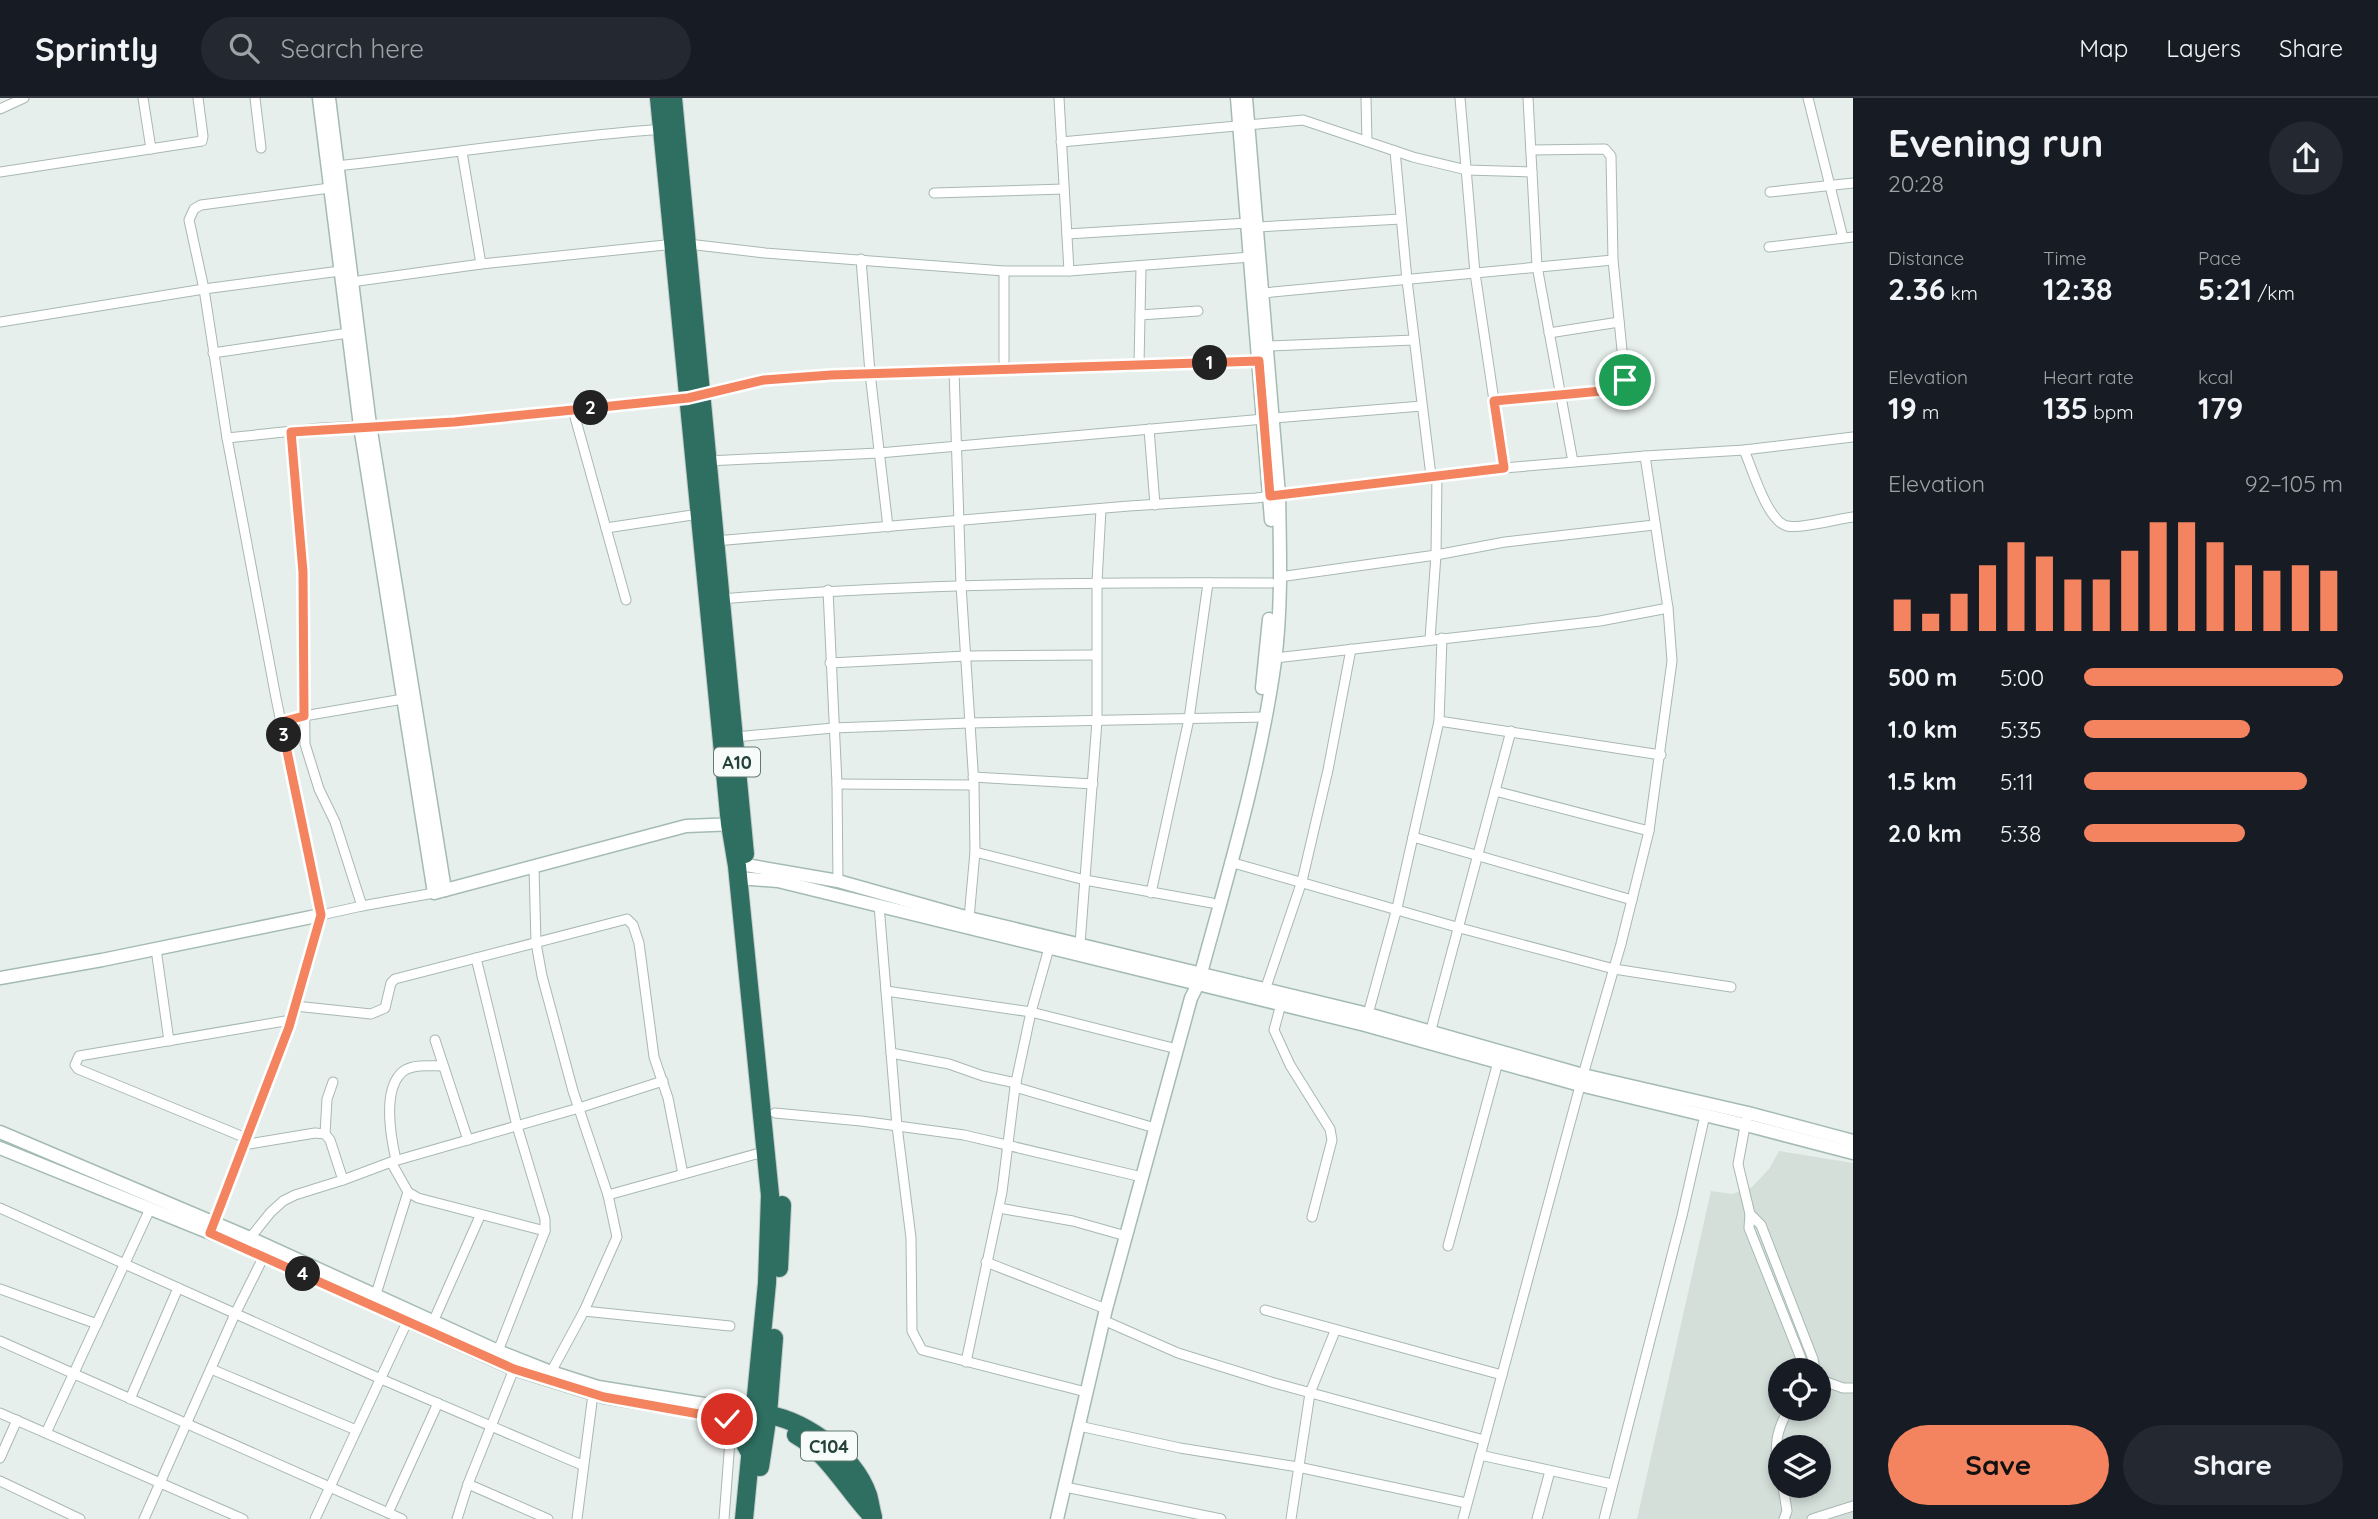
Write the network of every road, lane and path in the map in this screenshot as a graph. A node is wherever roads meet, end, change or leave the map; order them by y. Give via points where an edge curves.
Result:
1 (28, 98) edge
2 (143, 98) edge
3 (198, 98) edge
4 (255, 98) edge
5 (319, 98) edge
6 (329, 98) edge
7 (659, 98) edge
8 (673, 98) edge
9 (1059, 98) edge
10 (1237, 98) edge
11 (1246, 98) edge
12 (1366, 98) edge
13 (1460, 98) edge
14 (1528, 98) edge
15 (1808, 98) edge
16 (0, 109) edge
17 (1244, 125) junction
18 (663, 129) junction
19 (1367, 141) junction
20 (1061, 142) junction
21 (261, 148) dead end
22 (151, 149) junction
23 (1531, 150) junction
24 (1395, 151) junction
25 (462, 152) junction
26 (337, 166) junction
27 (1467, 170) junction
28 (0, 172) edge
29 (1532, 172) junction
30 (1853, 183) edge
31 (1829, 186) junction
32 (330, 188) junction
33 (1064, 189) junction
34 (1770, 192) dead end
35 (933, 193) dead end
36 (1401, 219) junction
37 (1253, 225) junction
38 (1067, 234) junction
39 (1848, 238) edge
40 (682, 244) junction
41 (1769, 247) dead end
42 (1251, 257) junction
43 (861, 259) junction
44 (1613, 260) junction
45 (481, 264) junction
46 (1537, 266) junction
47 (1140, 267) junction
48 (340, 271) junction
49 (1004, 271) junction
50 (1069, 271) junction
51 (1475, 273) junction
52 (1407, 280) junction
53 (351, 282) junction
54 (204, 289) junction
55 (1263, 293) junction
56 (1198, 312) dead end
57 (1140, 314) junction
58 (0, 322) edge
59 (1619, 322) junction
60 (348, 333) junction
61 (1549, 333) junction
62 (1414, 340) junction
63 (1268, 346) junction
64 (214, 353) junction
65 (1259, 361) junction
66 (1139, 365) junction
67 (1004, 368) junction
68 (954, 370) junction
69 (870, 373) junction
70 (1560, 395) junction
71 (694, 397) junction
72 (1494, 401) junction
73 (1422, 406) junction
74 (573, 410) junction
75 (1269, 418) junction
76 (365, 426) junction
77 (1149, 429) junction
78 (291, 432) junction
79 (1853, 437) edge
80 (227, 438) junction
81 (957, 446) junction
82 (1744, 450) junction
83 (879, 453) junction
84 (1645, 456) junction
85 (707, 461) junction
86 (1573, 462) junction
87 (1504, 468) junction
88 (1434, 475) junction
89 (1274, 496) junction
90 (1155, 505) junction
91 (1101, 509) junction
92 (699, 514) junction
93 (1853, 517) edge
94 (960, 521) junction
95 (1654, 525) junction
96 (606, 527) junction
97 (888, 527) junction
98 (715, 541) junction
99 (1436, 555) junction
100 (1275, 580) junction
101 (1097, 582) junction
102 (1208, 583) junction
103 (961, 585) junction
104 (828, 590) junction
105 (721, 599) junction
106 (626, 600) dead end
107 (1668, 608) junction
108 (1442, 638) junction
109 (1430, 639) junction
110 (1351, 649) junction
111 (1096, 655) junction
112 (966, 656) junction
113 (1275, 658) junction
114 (830, 663) junction
115 (403, 699) junction
116 (304, 716) junction
117 (1262, 717) junction
118 (1188, 719) junction
119 (1097, 721) junction
120 (1439, 721) junction
121 (281, 722) junction
122 (969, 723) junction
123 (833, 728) junction
124 (1511, 731) junction
125 (735, 737) junction
126 (1661, 755) junction
127 (974, 781) junction
128 (837, 784) junction
129 (1093, 784) junction
130 (1495, 791) junction
131 (736, 824) junction
132 (1649, 831) junction
133 (1413, 837) junction
134 (975, 852) junction
135 (1479, 854) junction
136 (1230, 862) junction
137 (534, 868) junction
138 (742, 872) junction
139 (1085, 880) junction
140 (838, 881) junction
141 (1302, 881) junction
142 (440, 892) junction
143 (1151, 893) junction
144 (1632, 900) junction
145 (1212, 903) junction
146 (878, 905) junction
147 (362, 906) junction
148 (1397, 908) junction
149 (321, 915) junction
150 (970, 918) junction
151 (1460, 928) junction
152 (536, 943) junction
153 (1080, 944) junction
154 (1049, 948) junction
155 (156, 949) junction
156 (476, 958) junction
157 (1614, 969) junction
158 (0, 978) edge
159 (1196, 978) junction
160 (1731, 987) dead end
161 (1265, 990) junction
162 (886, 991) junction
163 (1281, 1004) junction
164 (295, 1006) junction
165 (1031, 1012) junction
166 (1368, 1014) junction
167 (291, 1020) junction
168 (1429, 1037) junction
169 (435, 1040) dead end
170 (169, 1041) junction
171 (1177, 1049) junction
172 (891, 1053) junction
173 (1498, 1062) junction
174 (443, 1066) junction
175 (1581, 1080) junction
176 (663, 1081) junction
177 (333, 1082) dead end
178 (1015, 1085) junction
179 (579, 1108) junction
180 (775, 1113) junction
181 (1705, 1115) junction
182 (1747, 1119) junction
183 (517, 1126) junction
184 (897, 1126) junction
185 (1155, 1128) junction
186 (0, 1132) edge
187 (325, 1134) junction
188 (468, 1140) junction
189 (1853, 1141) edge
190 (244, 1142) junction
191 (1008, 1145) junction
192 (0, 1148) edge
193 (767, 1151) junction
194 (1853, 1153) edge
195 (394, 1161) junction
196 (683, 1174) junction
197 (1142, 1177) junction
198 (343, 1180) junction
199 (408, 1192) junction
200 (608, 1195) junction
201 (0, 1208) edge
202 (999, 1208) junction
203 (150, 1209) junction
204 (1749, 1214) junction
205 (480, 1216) junction
206 (1312, 1217) dead end
207 (212, 1228) junction
208 (545, 1231) junction
209 (1126, 1236) junction
210 (250, 1238) junction
211 (1448, 1246) dead end
212 (264, 1256) junction
213 (986, 1262) junction
214 (124, 1264) junction
215 (178, 1288) junction
216 (0, 1289) edge
217 (376, 1294) junction
218 (584, 1311) junction
219 (1265, 1311) dead end
220 (235, 1314) junction
221 (1105, 1314) junction
222 (407, 1322) junction
223 (433, 1322) junction
224 (97, 1324) junction
225 (730, 1326) dead end
226 (1335, 1331) junction
227 (0, 1341) edge
228 (498, 1351) junction
229 (1800, 1358) edge
230 (1813, 1358) edge
231 (966, 1362) junction
232 (211, 1369) junction
233 (514, 1369) junction
234 (551, 1372) junction
235 (75, 1373) junction
236 (1502, 1375) junction
237 (381, 1379) junction
238 (1831, 1384) edge
239 (1853, 1388) edge
240 (1086, 1392) junction
241 (1310, 1393) junction
242 (593, 1394) junction
243 (130, 1399) junction
244 (438, 1403) junction
245 (0, 1413) edge
246 (760, 1419) junction
247 (17, 1420) junction
248 (729, 1421) junction
249 (186, 1424) junction
250 (491, 1426) junction
251 (1079, 1426) junction
252 (356, 1430) junction
253 (46, 1433) junction
254 (1484, 1440) junction
255 (750, 1452) junction
256 (1480, 1455) junction
257 (0, 1458) edge
258 (583, 1465) junction
259 (1298, 1467) junction
260 (1550, 1471) junction
261 (0, 1481) edge
262 (161, 1483) junction
263 (468, 1484) junction
264 (1612, 1484) junction
265 (330, 1486) junction
266 (1065, 1487) junction
267 (1785, 1498) edge
268 (1466, 1503) junction
269 (1853, 1506) edge
270 (388, 1513) junction
271 (874, 1518) edge
272 (80, 1519) edge
273 (144, 1519) edge
274 (243, 1519) edge
275 (315, 1519) edge
276 (402, 1519) edge
277 (457, 1519) edge
278 (548, 1519) edge
279 (577, 1519) edge
280 (724, 1519) edge
281 (744, 1519) edge
282 (755, 1519) edge
283 (1057, 1519) edge
284 (1221, 1519) edge
285 (1291, 1519) edge
286 (1463, 1519) edge
287 (1537, 1519) edge
288 (1604, 1519) edge
289 (1784, 1519) edge
290 (1812, 1519) edge

1 - 16 street
2 - 22 street
3 - 22 street via 202,141
4 - 21 street
5 - 32 main road
6 - 26 main road
7 - 18 highway, A10
8 - 40 highway, A10
9 - 20 street
10 - 17 main road
11 - 17 main road
12 - 19 street
13 - 27 street
14 - 23 street
15 - 31 street
17 - 19 street via 1303,120
17 - 20 street
17 - 37 main road
18 - 25 street
18 - 40 highway, A10
19 - 24 street
20 - 33 street
22 - 28 street
23 - 29 street
23 - 44 street via 1608,151
24 - 27 street
24 - 36 street
25 - 26 street
25 - 45 street
26 - 53 main road
27 - 29 street
27 - 51 street
29 - 46 street
30 - 31 street
31 - 34 street
31 - 39 street
32 - 48 main road
32 - 54 street via 194,209 189,220
33 - 35 street
33 - 38 street
36 - 37 street
36 - 52 street
37 - 38 street
37 - 42 main road
37 - 55 main road
38 - 50 street
39 - 41 street
40 - 43 street
40 - 45 street
40 - 71 highway, A10
42 - 47 street
42 - 65 main road
43 - 49 street
43 - 69 street
44 - 46 street
44 - 59 street
45 - 53 street
46 - 51 street
46 - 61 street
47 - 50 street
47 - 57 street
48 - 54 street
48 - 60 main road
49 - 50 street
49 - 67 street
51 - 52 street
51 - 72 street
52 - 55 street
52 - 62 street
53 - 76 main road
54 - 58 street
54 - 64 street
55 - 63 main road
56 - 57 street
57 - 66 street
59 - 61 street
59 - 70 street via 1625,380 1618,388
60 - 64 street
60 - 76 main road
61 - 70 street
62 - 63 street
62 - 73 street
63 - 75 main road
64 - 80 street
65 - 66 street
65 - 75 main road
66 - 67 street
67 - 68 street
68 - 69 street
68 - 81 street
69 - 71 street via 764,380
69 - 83 street
70 - 72 street
70 - 86 street
71 - 74 street
71 - 85 highway, A10
71 - 92 highway, A10
72 - 87 street
73 - 75 street
73 - 88 street
74 - 76 street
74 - 96 street
75 - 77 street
75 - 89 main road
76 - 78 street
76 - 115 main road
76 - 142 main road
77 - 81 street
77 - 90 street
78 - 80 street
78 - 116 street via 303,572
79 - 82 street
80 - 121 street
81 - 83 street
81 - 94 street
82 - 84 street
82 - 93 street via 1776,521 1788,526
83 - 85 street
83 - 97 street
84 - 86 street
84 - 95 street
85 - 98 highway, A10
86 - 87 street
87 - 88 street
88 - 89 street
88 - 99 street
89 - 90 street
89 - 100 main road
90 - 91 street
91 - 94 street
91 - 101 street
92 - 96 street
92 - 131 highway, A10
94 - 97 street
94 - 103 street
95 - 99 street
95 - 107 street
96 - 106 street
97 - 98 street
98 - 105 highway, A10
99 - 100 street
99 - 109 street
100 - 102 street
100 - 113 main road
100 - 117 main road
101 - 102 street
101 - 103 street
101 - 111 street
102 - 118 street
103 - 104 street
103 - 112 street
104 - 105 street
104 - 114 street
105 - 125 highway, A10
107 - 108 street via 1600,621
107 - 126 street via 1672,661
108 - 109 street
108 - 120 street
109 - 110 street
110 - 113 street
110 - 141 street
111 - 112 street
111 - 119 street
112 - 114 street
112 - 122 street
113 - 117 main road
114 - 123 street
115 - 116 street
115 - 142 main road
116 - 121 street
116 - 147 street via 305,744
117 - 118 street
117 - 136 main road via 1251,785
117 - 145 main road
118 - 119 street
118 - 143 street
119 - 122 street
119 - 129 street
120 - 124 street
120 - 133 street
121 - 149 street
122 - 123 street
122 - 127 street
123 - 125 street
123 - 128 street
124 - 126 street
124 - 130 street
125 - 131 highway, A10
126 - 132 street
127 - 128 street
127 - 129 street
127 - 134 street
128 - 140 street
129 - 139 street
130 - 132 street
130 - 135 street
131 - 137 main road via 686,826
131 - 138 highway, A10
132 - 144 street
133 - 135 street
133 - 148 street
134 - 139 street
134 - 150 street
135 - 144 street
135 - 151 street
136 - 141 street
136 - 159 main road
137 - 142 main road
137 - 152 street
138 - 140 main road
138 - 146 main road
138 - 180 highway, A10
138 - 193 highway, A10
139 - 143 street
139 - 153 street
140 - 150 main road
141 - 148 street
141 - 161 street
142 - 147 street
143 - 145 street
144 - 157 street
145 - 159 main road
146 - 154 main road
146 - 162 street
147 - 149 street
148 - 151 street
148 - 166 street
149 - 155 main road
149 - 164 street
150 - 153 main road
151 - 157 street
151 - 168 street
152 - 156 street
152 - 176 street via 627,919 633,925 654,1057
152 - 179 street
153 - 159 main road
154 - 159 main road
154 - 165 street
155 - 158 main road
155 - 170 street
156 - 164 street via 395,979 385,1008 370,1014
156 - 183 street
157 - 160 street
157 - 175 street
159 - 161 main road
159 - 163 main road
159 - 171 main road
161 - 166 main road
162 - 165 street
162 - 172 street
163 - 168 main road
163 - 206 street via 1274,1030 1326,1121 1332,1140
164 - 167 street
165 - 171 street
165 - 178 street
166 - 168 main road
167 - 170 street
167 - 190 street
168 - 173 main road
168 - 175 main road
169 - 174 street
170 - 190 street via 79,1056 75,1065
171 - 185 main road
172 - 178 street
172 - 184 street
173 - 175 main road
173 - 211 street
174 - 188 street
174 - 195 street via 413,1068 397,1078 389,1104
175 - 181 main road
175 - 182 main road
175 - 236 street
176 - 179 street
176 - 196 street
177 - 187 street
178 - 185 street
178 - 191 street
179 - 183 street
179 - 200 street
180 - 184 street
180 - 246 highway, A10 via 782,1235
181 - 182 main road
181 - 264 street
182 - 189 main road
182 - 194 main road
182 - 204 street via 1738,1164
183 - 188 street
183 - 208 street
184 - 191 street
184 - 231 street via 911,1238 912,1331 922,1349
185 - 197 main road
186 - 207 main road
187 - 190 street
187 - 198 street
188 - 195 street
190 - 207 street
191 - 197 street
191 - 202 street
192 - 203 main road
193 - 196 street
193 - 246 highway, A10 via 769,1259
195 - 198 street
195 - 199 street
196 - 200 street
197 - 209 main road
198 - 210 street via 283,1201
199 - 205 street
199 - 217 street
200 - 218 street via 617,1237
201 - 214 street
202 - 209 street
202 - 213 street
203 - 207 main road
203 - 214 street
204 - 229 street via 1749,1228
204 - 230 street via 1761,1225
205 - 208 street
205 - 223 street
207 - 210 main road
207 - 212 main road
208 - 228 street
209 - 221 main road
210 - 217 main road
212 - 220 street
212 - 222 main road
213 - 221 street
213 - 231 street
214 - 215 street
214 - 224 street
215 - 220 street
215 - 243 street
216 - 224 street
217 - 223 main road
218 - 225 street
218 - 234 street
219 - 226 street
220 - 232 street
220 - 237 street
221 - 240 main road
221 - 241 street via 1178,1353
222 - 233 main road
222 - 237 street
223 - 228 main road
224 - 235 street
226 - 236 street
226 - 241 street
227 - 235 street
228 - 234 main road
231 - 240 street
232 - 249 street
232 - 252 street
233 - 242 main road
233 - 250 street
234 - 246 main road via 598,1387
235 - 243 street
235 - 253 street
236 - 254 street
237 - 244 street
237 - 252 street
238 - 239 street
240 - 251 main road
241 - 254 street
241 - 259 street
242 - 248 main road
242 - 258 street
243 - 249 street
244 - 250 street
244 - 270 street
245 - 247 street
246 - 248 main road
246 - 255 highway, A10
246 - 271 highway, C104 via 792,1420 816,1433 853,1469
246 - 282 highway, A10
247 - 253 street
247 - 257 street
248 - 255 highway
248 - 280 street
249 - 262 street
249 - 265 street
250 - 258 street
250 - 263 street
251 - 259 street
251 - 266 main road
252 - 265 street
253 - 262 street
254 - 256 street
255 - 281 highway, A10
256 - 260 street
256 - 268 street
258 - 279 street
259 - 268 street
259 - 285 street
260 - 264 street
260 - 287 street
261 - 272 street
262 - 273 street
262 - 274 street
263 - 277 street
263 - 278 street
264 - 288 street
265 - 270 street
265 - 275 street
266 - 283 main road
266 - 284 street
267 - 289 street
268 - 286 street
269 - 290 street
270 - 276 street

